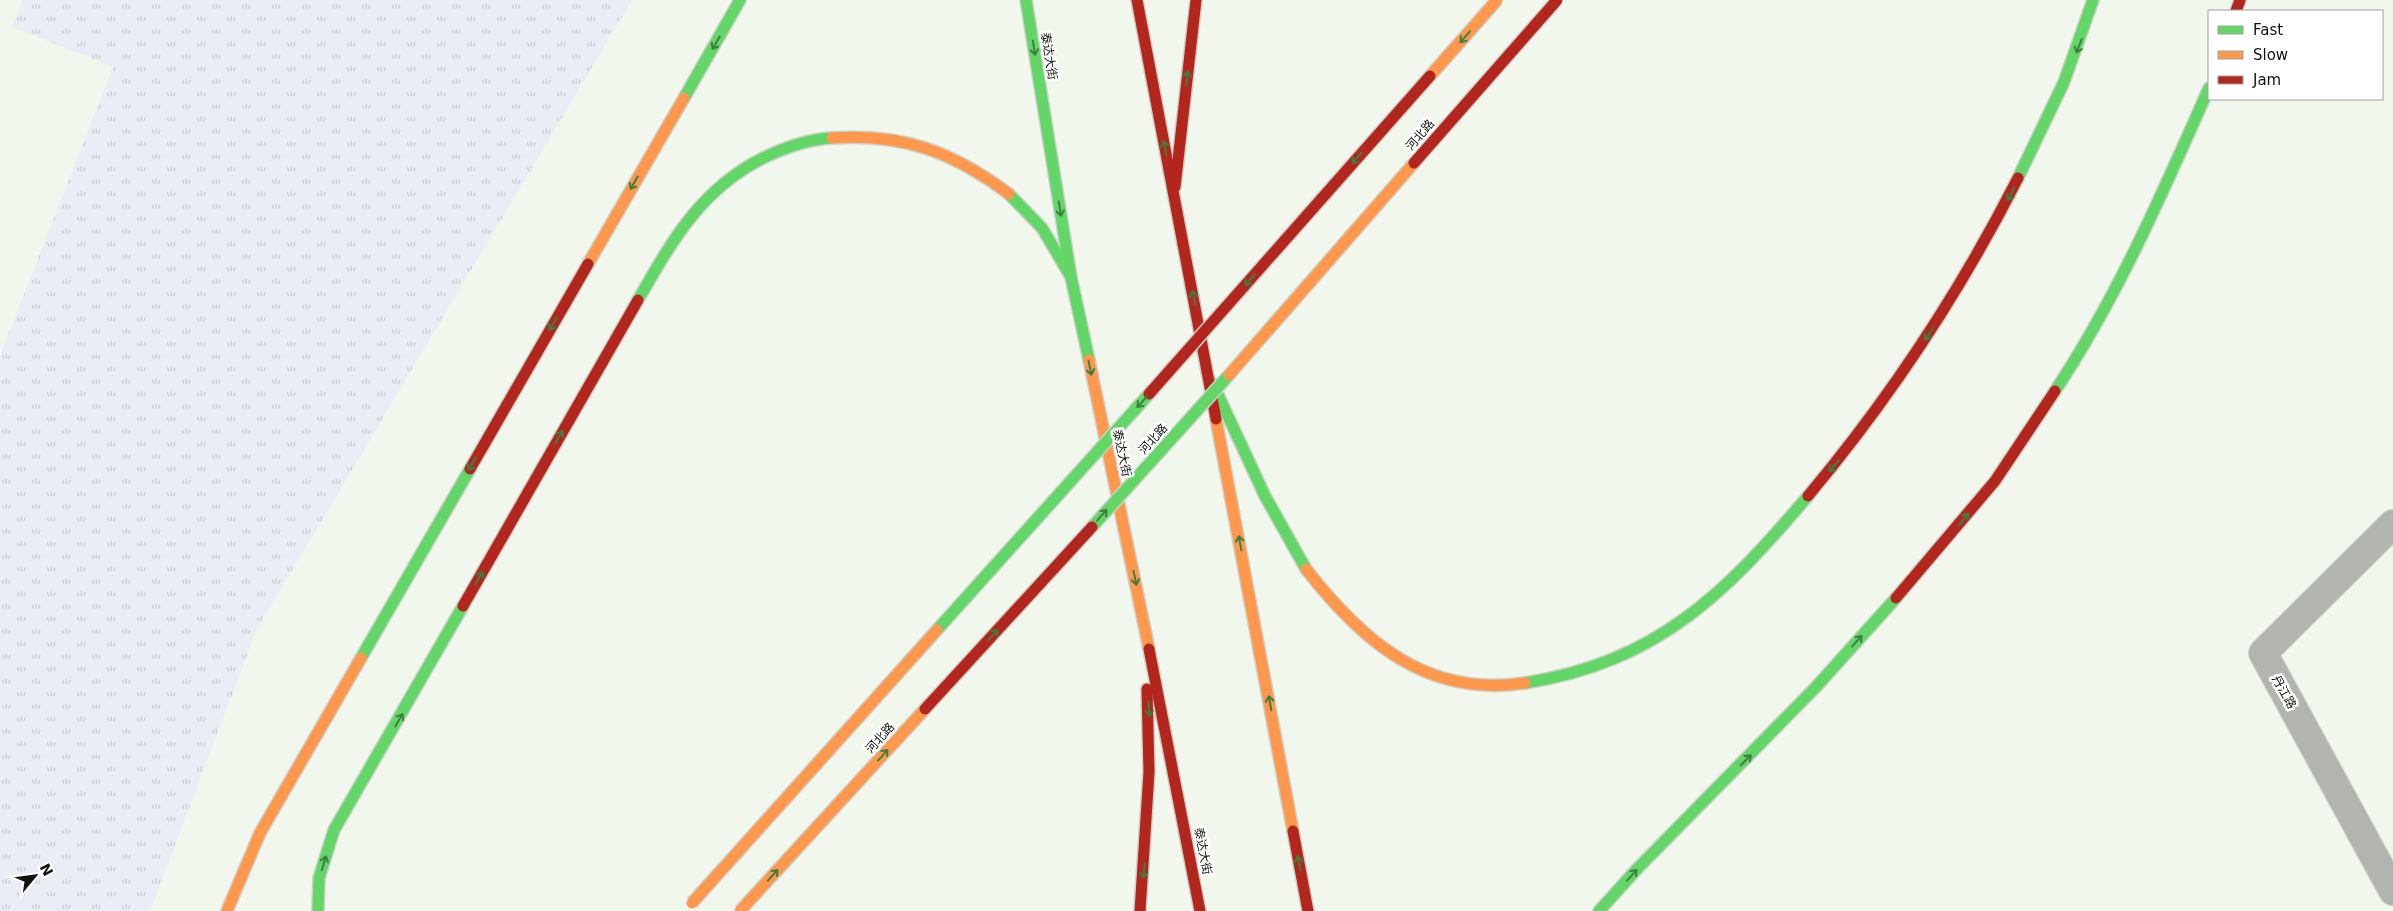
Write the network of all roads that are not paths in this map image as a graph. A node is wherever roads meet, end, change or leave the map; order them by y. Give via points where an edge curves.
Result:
1 (740, 0) edge
2 (1026, 0) edge
3 (1137, 0) edge
4 (1196, 0) edge
5 (1497, 0) edge
6 (1557, 0) edge
7 (2093, 0) edge
8 (2208, 90) edge
9 (1174, 196) junction
10 (1071, 277) junction
11 (1208, 373) junction
12 (2393, 524) edge
13 (1141, 608) junction
14 (2393, 891) edge
15 (689, 907) edge
16 (227, 911) edge
17 (318, 911) edge
18 (740, 911) edge
19 (1140, 911) edge
20 (1200, 911) edge
21 (1308, 911) edge
22 (1599, 911) edge

1 -> 16 main road via 260,833
2 -> 10 main road, 泰达大街
9 -> 3 main road
9 -> 4 main road
5 -> 15 main road, bridge
18 -> 6 main road, 河北路, bridge via 1187,423
7 -> 11 main road via 2070,70 1998,220 1900,378 1846,453 1748,563 1678,625 1631,652 1588,669 1507,686 1460,684 1420,672 1378,645 1346,618 1310,573 1284,532
22 -> 8 main road via 1816,687 1935,554 1995,481 2059,386 2110,301
11 -> 9 main road
10 -> 13 main road, 泰达大街
17 -> 10 main road via 319,878 334,830 670,242 718,187 767,156 808,142 838,136 902,139 940,150 1010,195 1042,228
21 -> 11 main road
12 - 14 street, 丹江路 via 2263,653
13 -> 19 main road via 1151,736
13 - 20 main road, 泰达大街

